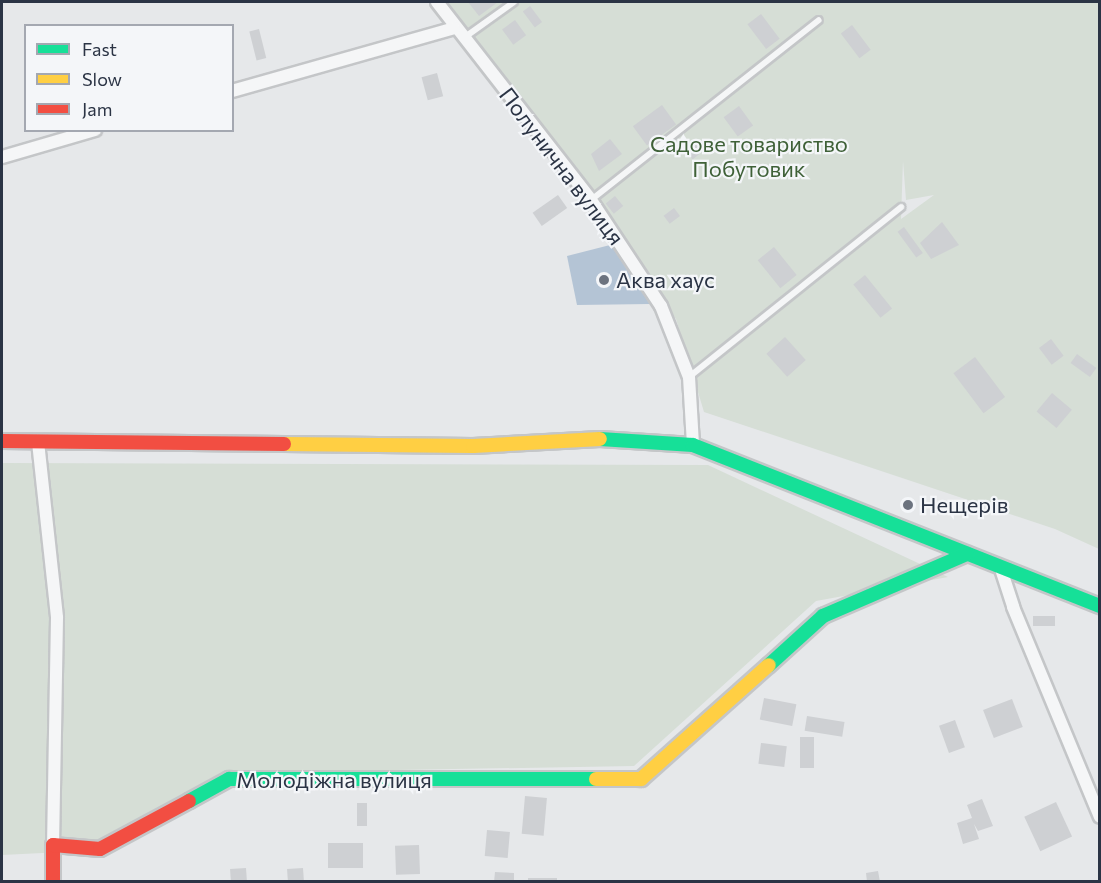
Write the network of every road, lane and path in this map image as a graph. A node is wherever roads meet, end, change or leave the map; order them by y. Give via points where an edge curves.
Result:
1 (437, 2) edge
2 (514, 2) edge
3 (819, 20) dead end
4 (454, 27) junction
5 (465, 37) junction
6 (234, 90) edge
7 (88, 132) edge
8 (2, 158) edge
9 (591, 200) junction
10 (901, 207) dead end
11 (689, 377) junction
12 (2, 441) edge
13 (38, 442) junction
14 (693, 445) junction
15 (967, 554) junction
16 (1001, 569) junction
17 (1100, 606) edge
18 (1100, 817) edge
19 (53, 845) junction
20 (53, 882) edge

1 - 4 street, Полунична вулиця
2 - 5 lane
3 - 9 lane
4 - 5 street, Полунична вулиця
4 - 6 street
5 - 9 street, Полунична вулиця
7 - 8 street
9 - 11 street, Полунична вулиця via 662,306
10 - 11 lane
11 - 14 street, Полунична вулиця
12 - 13 main road
13 - 14 main road via 473,446 602,439
13 - 19 street via 57,618
14 - 15 main road
15 - 16 main road
15 - 19 main road, Молодіжна вулиця via 823,616 640,779 229,779 100,849
16 - 17 main road
16 - 18 street
19 - 20 main road

